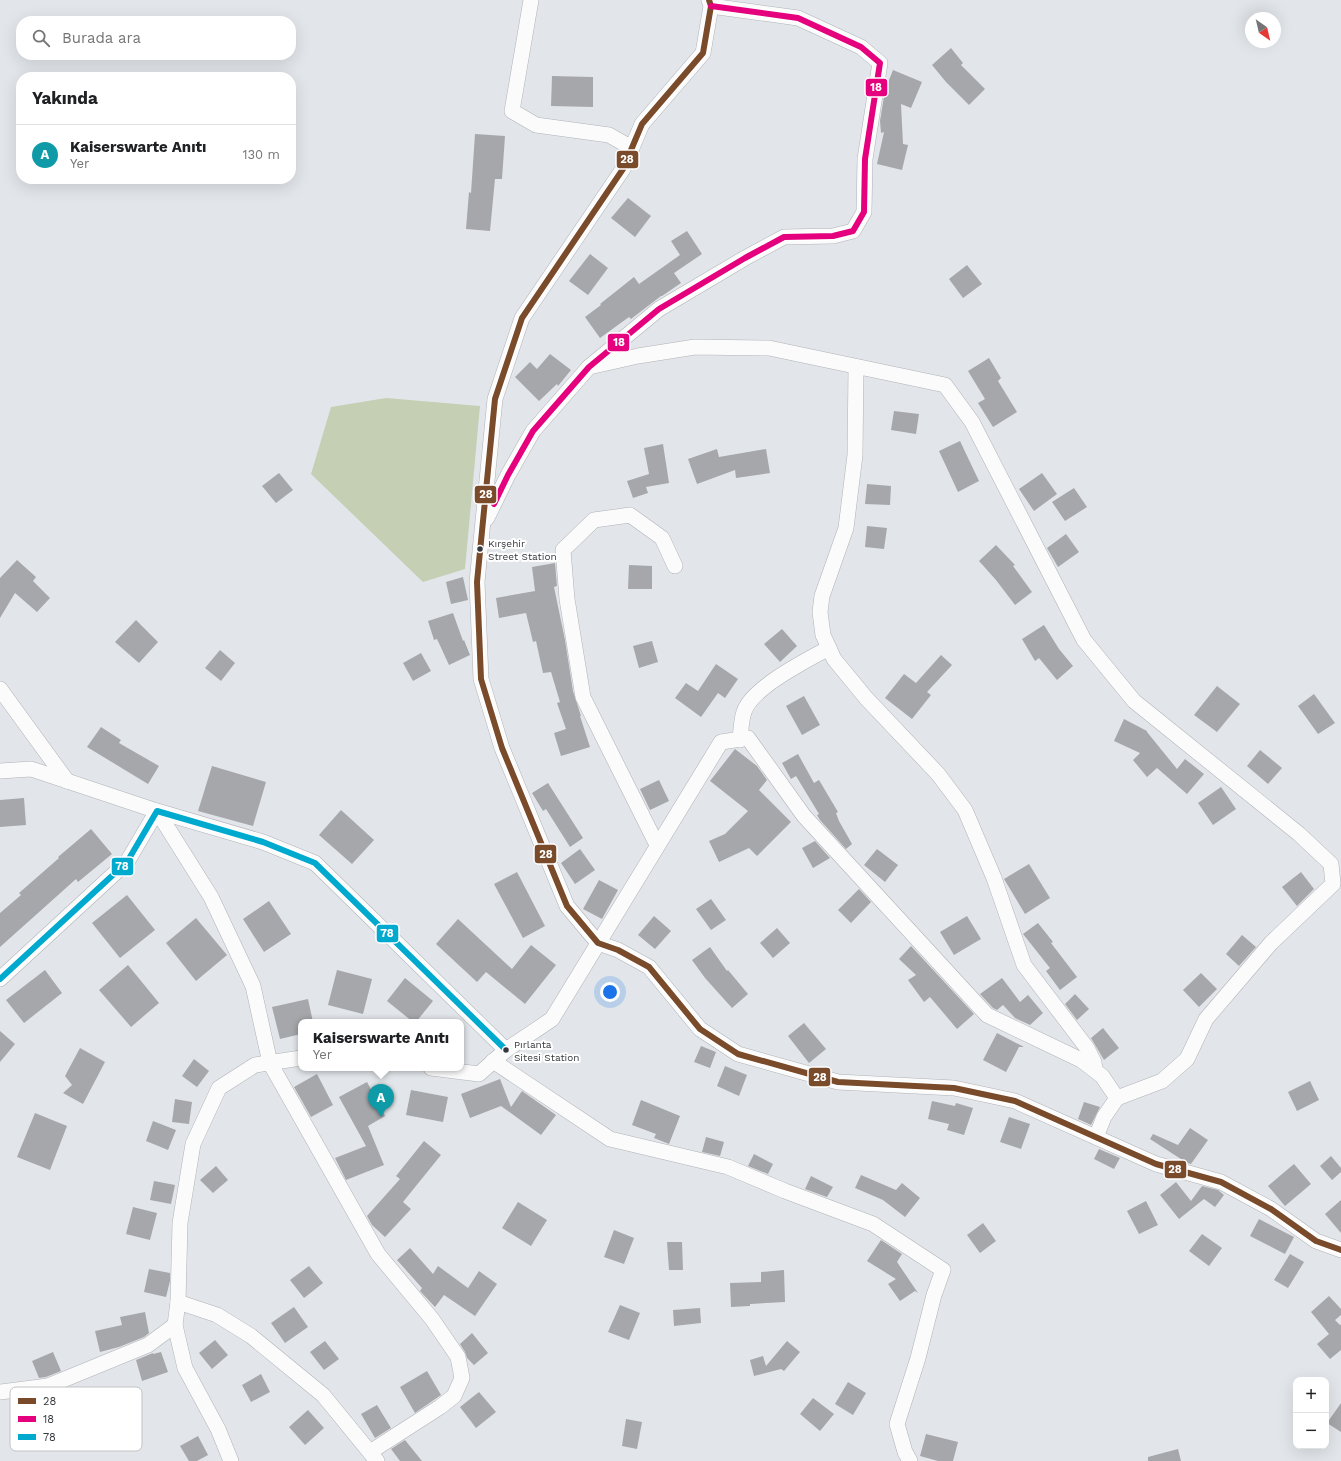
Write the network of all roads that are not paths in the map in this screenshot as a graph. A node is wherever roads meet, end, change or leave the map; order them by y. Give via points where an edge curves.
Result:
1 (532, 0) edge
2 (710, 3) edge
3 (632, 148) junction
4 (589, 367) junction
5 (856, 367) junction
6 (483, 527) junction
7 (675, 566) dead end
8 (828, 648) junction
9 (0, 689) edge
10 (740, 740) junction
11 (0, 771) edge
12 (67, 782) junction
13 (157, 811) junction
14 (657, 845) junction
15 (598, 943) junction
16 (0, 979) edge
17 (506, 1050) junction
18 (298, 1058) edge
19 (493, 1061) junction
20 (270, 1063) junction
21 (1095, 1070) junction
22 (456, 1071) edge
23 (1117, 1098) junction
24 (1096, 1138) junction
25 (1341, 1250) edge
26 (178, 1302) junction
27 (174, 1325) junction
28 (40, 1387) edge
29 (10, 1391) edge
30 (0, 1392) edge
31 (374, 1457) edge
32 (231, 1461) edge
33 (910, 1461) edge

1 - 3 street via 512,111 536,125 609,135
2 - 3 street via 703,53 642,124
2 - 4 street via 798,18 861,47 880,63 865,159 864,212 853,231 833,236 784,237 745,258 659,309
3 - 6 street via 623,169 522,318 495,399
4 - 5 street via 695,347 769,348
4 - 6 street via 533,431
5 - 8 street via 855,454 846,528 822,596 820,612 823,635
5 - 23 street via 945,384 972,422 1084,640 1134,701 1299,834 1331,864 1333,884 1271,943 1206,1019 1187,1059 1162,1081
6 - 15 street via 477,582 481,679 502,748 567,906
7 - 14 street via 662,538 630,515 594,520 563,550 567,599 583,697
8 - 10 street via 774,679 749,702 744,712
8 - 21 street via 866,698 938,774 965,810 994,878 1024,965 1087,1048
9 - 12 street
10 - 14 street via 721,742
10 - 21 street via 748,738 804,816 987,1015 1081,1060
11 - 12 street via 31,769
12 - 13 street
13 - 16 street via 127,862
13 - 17 street via 263,842 315,863
13 - 20 street via 211,897 254,986
14 - 15 street
15 - 17 street via 552,1019
15 - 24 street via 618,950 649,967 700,1029 738,1054 838,1082 954,1088 1015,1101
17 - 19 street
18 - 20 street
19 - 22 street via 480,1074
19 - 33 street via 610,1139 728,1167 873,1224 943,1270 898,1424
20 - 26 street via 255,1065 219,1088 193,1144 180,1223
20 - 31 street via 378,1254 432,1319 458,1357 462,1378 454,1396
21 - 23 street
23 - 24 street via 1104,1117
24 - 25 street via 1156,1164 1221,1182 1271,1209 1316,1241
26 - 27 street
26 - 31 street via 217,1315 251,1336 323,1395
27 - 28 street via 148,1345
27 - 32 street via 185,1368 218,1429
29 - 30 street

